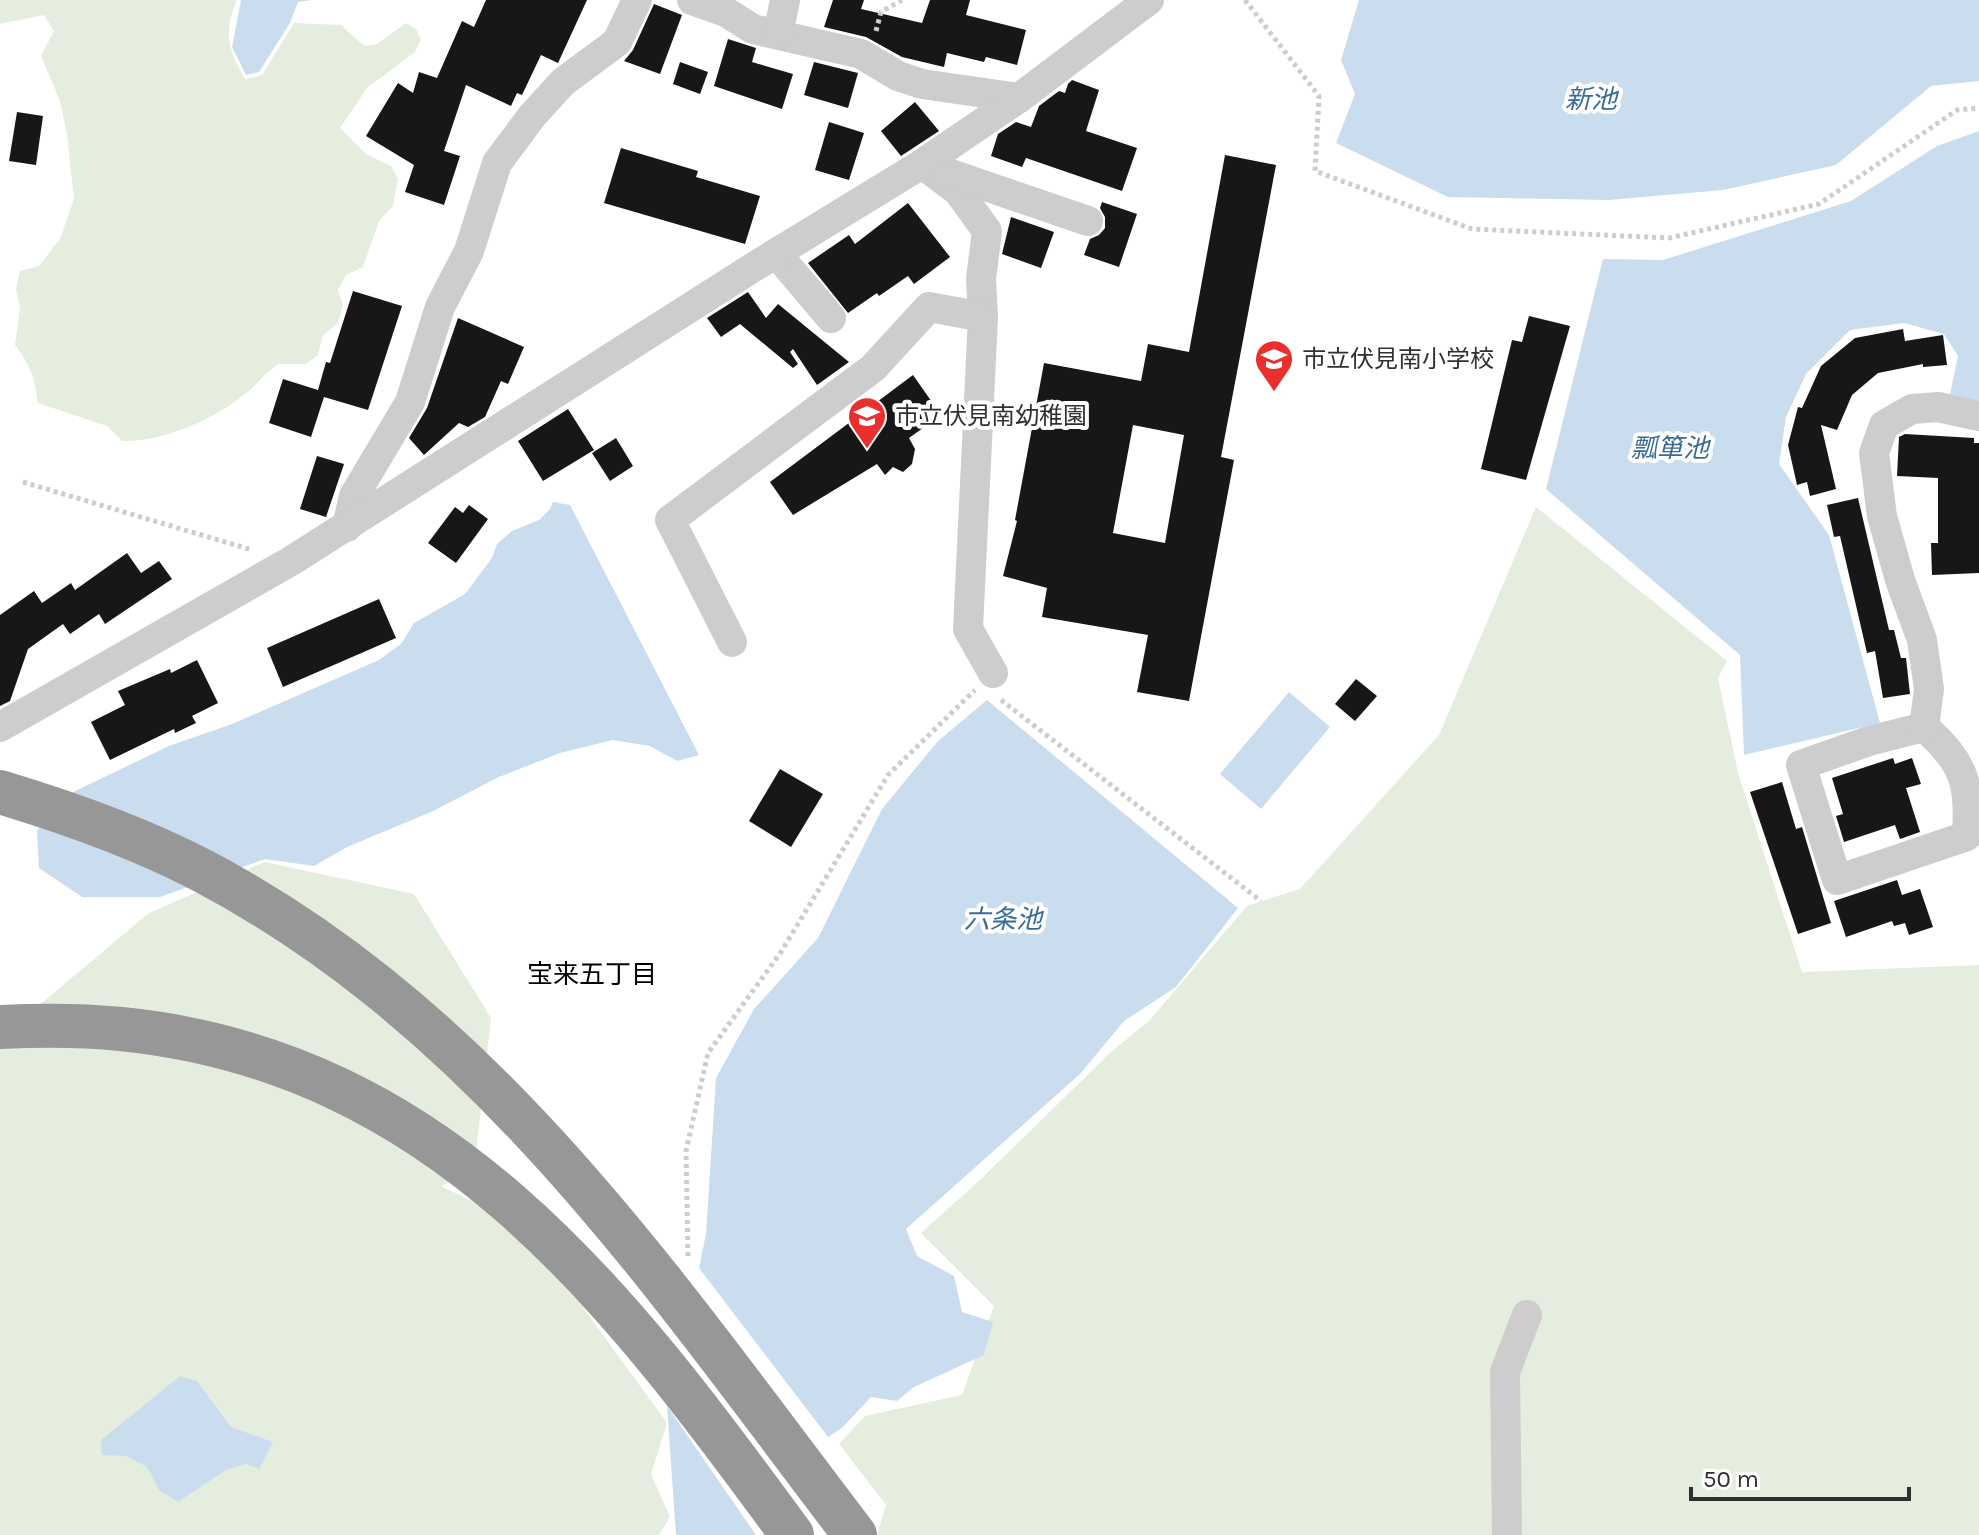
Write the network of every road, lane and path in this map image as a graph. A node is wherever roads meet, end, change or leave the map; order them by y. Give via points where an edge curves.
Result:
1 (637, 0) edge
2 (692, 0) edge
3 (785, 0) edge
4 (902, 0) edge
5 (1149, 0) edge
6 (1245, 0) edge
7 (778, 34) junction
8 (868, 58) junction
9 (1019, 98) junction
10 (1979, 108) edge
11 (922, 164) junction
12 (1088, 221) dead end
13 (776, 253) junction
14 (983, 317) junction
15 (831, 318) dead end
16 (1979, 416) edge
17 (23, 482) dead end
18 (347, 527) junction
19 (291, 561) junction
20 (732, 642) dead end
21 (993, 673) junction
22 (1, 726) edge
23 (1924, 727) junction
24 (0, 792) edge
25 (1261, 901) dead end
26 (0, 1027) edge
27 (686, 1151) dead end
28 (1527, 1315) dead end
29 (792, 1535) edge
30 (855, 1535) edge
31 (1507, 1535) edge

1 - 18 street via 617,42 563,82 497,163 469,251 440,307 410,402 354,496
2 - 7 street via 753,29
3 - 7 street
4 - 8 path via 881,12
5 - 9 street
6 - 10 path via 1319,96 1315,171 1472,229 1669,238 1819,204 1957,110
7 - 8 street
8 - 9 street via 922,84
9 - 11 street
11 - 12 street
11 - 13 street
11 - 14 street via 958,191 987,231
13 - 15 street
13 - 18 street
14 - 20 street via 929,307 873,368 670,520
14 - 21 street via 968,629
16 - 23 street via 1938,407 1912,409 1884,425 1874,453 1882,516 1922,640 1929,689
17 - 19 path
18 - 19 street
19 - 22 street
21 - 25 path via 998,698
21 - 27 path via 888,775 781,952 708,1053
23 - 23 street via 1801,765 1837,880 1967,836 1964,778 1944,745
24 - 30 highway via 74,815 203,871 292,923 466,1061 591,1193
26 - 29 highway via 120,1029 183,1038 300,1071 401,1122 492,1188 599,1288
28 - 31 street via 1505,1372

